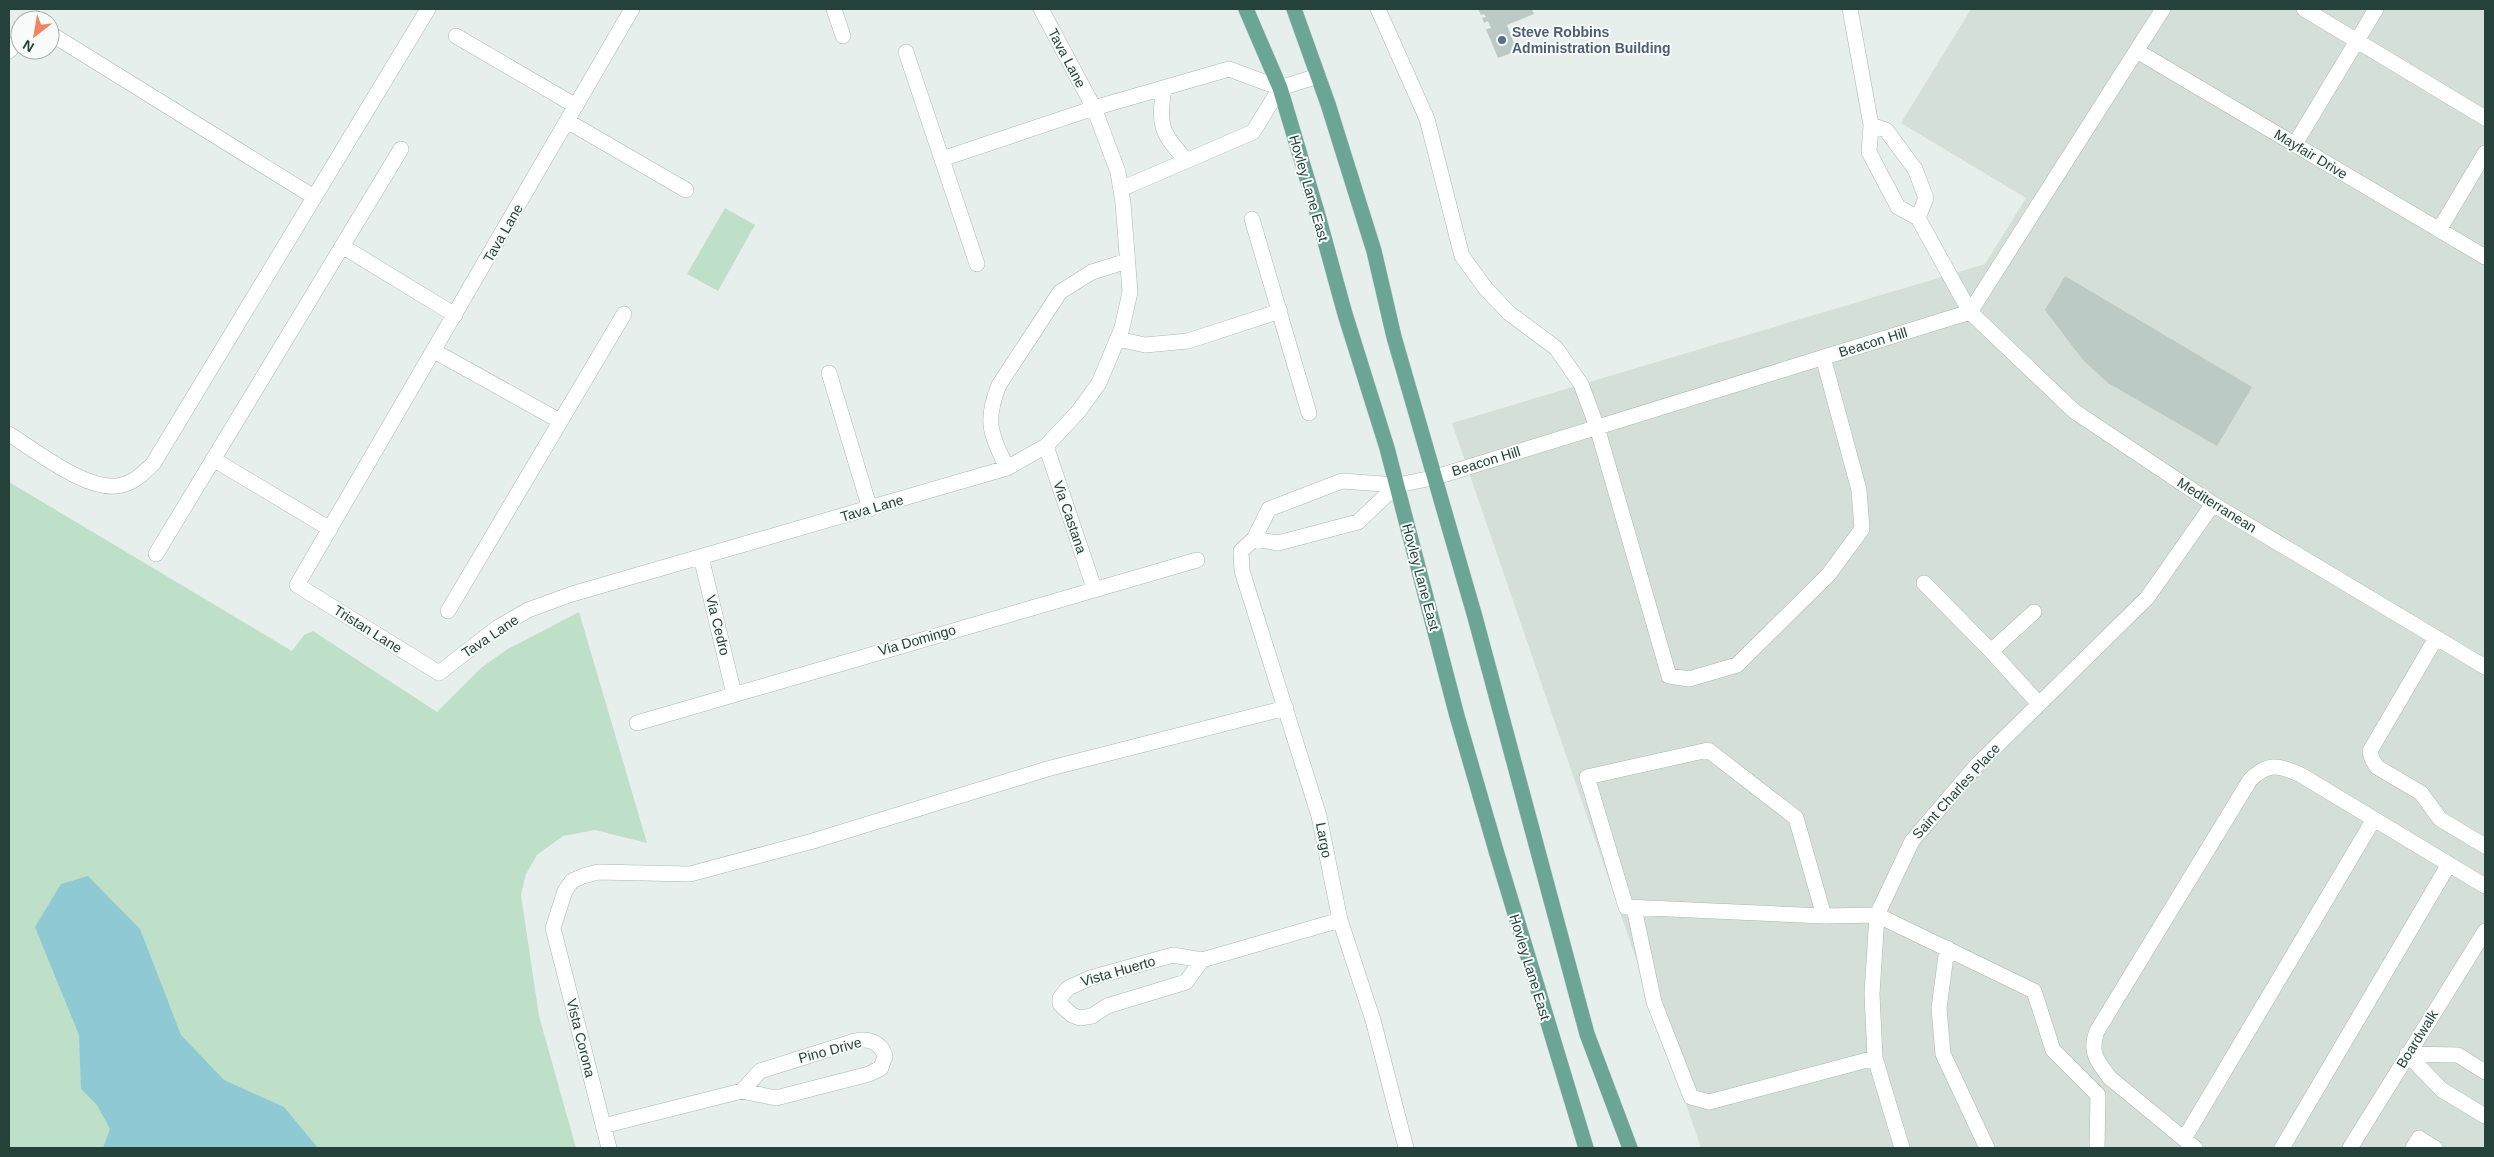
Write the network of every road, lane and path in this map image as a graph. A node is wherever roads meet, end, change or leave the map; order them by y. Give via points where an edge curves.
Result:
1 (428, 9) edge
2 (632, 9) edge
3 (834, 9) edge
4 (1041, 9) edge
5 (1246, 9) edge
6 (1294, 9) edge
7 (1378, 9) edge
8 (1850, 9) edge
9 (2163, 9) edge
10 (2304, 9) edge
11 (2376, 9) edge
12 (456, 36) dead end
13 (843, 36) dead end
14 (60, 39) edge
15 (2356, 41) junction
16 (2137, 51) junction
17 (906, 52) dead end
18 (1318, 76) junction
19 (1164, 88) junction
20 (1280, 88) junction
21 (576, 106) junction
22 (1094, 108) junction
23 (2485, 118) edge
24 (567, 121) junction
25 (1871, 125) junction
26 (2295, 144) junction
27 (401, 149) dead end
28 (2485, 153) edge
29 (942, 159) junction
30 (1186, 160) junction
31 (1121, 189) junction
32 (686, 190) dead end
33 (314, 197) junction
34 (1918, 218) junction
35 (1252, 219) dead end
36 (2439, 230) junction
37 (342, 246) junction
38 (2485, 257) edge
39 (1127, 261) junction
40 (977, 264) dead end
41 (1280, 311) junction
42 (1970, 312) junction
43 (624, 314) dead end
44 (455, 315) junction
45 (1118, 339) junction
46 (434, 351) junction
47 (1823, 357) junction
48 (830, 372) dead end
49 (1309, 413) dead end
50 (560, 421) junction
51 (1597, 427) junction
52 (9, 434) edge
53 (1046, 446) junction
54 (213, 459) junction
55 (1007, 468) junction
56 (1433, 478) junction
57 (1397, 485) junction
58 (2213, 504) junction
59 (870, 509) junction
60 (330, 530) junction
61 (1254, 539) junction
62 (156, 554) dead end
63 (701, 557) junction
64 (1197, 560) dead end
65 (1924, 583) dead end
66 (297, 585) joint
67 (1094, 588) junction
68 (448, 611) dead end
69 (2034, 612) dead end
70 (2436, 638) junction
71 (1991, 651) junction
72 (2485, 667) edge
73 (439, 673) joint
74 (734, 694) junction
75 (2039, 704) junction
76 (1286, 708) junction
77 (637, 723) dead end
78 (2374, 819) junction
79 (2485, 846) edge
80 (2449, 864) junction
81 (2485, 886) edge
82 (1634, 908) junction
83 (1877, 915) junction
84 (1824, 916) junction
85 (1340, 920) junction
86 (2485, 931) edge
87 (1947, 948) junction
88 (1202, 960) junction
89 (2407, 1054) junction
90 (1875, 1058) junction
91 (2485, 1072) edge
92 (742, 1092) junction
93 (2485, 1116) edge
94 (603, 1126) junction
95 (2189, 1144) edge
96 (609, 1148) edge
97 (1406, 1148) edge
98 (1586, 1148) edge
99 (1630, 1148) edge
100 (1902, 1148) edge
101 (1987, 1148) edge
102 (2097, 1148) edge
103 (2282, 1148) edge
104 (2350, 1148) edge
105 (2413, 1148) edge
106 (2435, 1148) edge

1 - 33 street
2 - 21 street, Tava Lane
3 - 13 street
4 - 22 street, Tava Lane
5 - 20 main road, Hovley Lane East
6 - 18 main road
7 - 51 street via 1427,119 1462,256 1509,313 1556,348 1581,384
8 - 25 street
9 - 16 street
10 - 15 street
11 - 15 street
12 - 21 street
14 - 33 street
15 - 23 street
15 - 26 street
16 - 26 street, Mayfair Drive
16 - 42 street
17 - 29 street
18 - 20 street
18 - 56 main road via 1374,251 1394,338
19 - 20 street via 1229,69
19 - 22 street
19 - 30 street via 1161,124 1168,140
20 - 30 street via 1253,132
20 - 57 main road, Hovley Lane East
21 - 24 street, Tava Lane
22 - 29 street
22 - 31 street, Tava Lane via 1118,172
24 - 32 street
24 - 44 street, Tava Lane
25 - 34 street via 1869,152 1898,207
25 - 34 street via 1886,130 1915,170 1926,198
26 - 36 street, Mayfair Drive
27 - 37 street
28 - 36 street
29 - 40 street
30 - 31 street
31 - 39 street, Tava Lane
33 - 52 street via 153,464 137,479 121,486 102,486 84,480
34 - 42 street, Mediterranean
35 - 41 street
36 - 38 street, Mayfair Drive
37 - 44 street
37 - 54 street
39 - 45 street, Tava Lane via 1130,292
39 - 55 street via 1092,272 1060,292 1000,385 993,400 991,435
41 - 45 street via 1188,341 1145,345
41 - 49 street
42 - 47 street, Beacon Hill
42 - 58 street, Mediterranean via 2074,411
43 - 50 street
44 - 46 street, Tava Lane
45 - 53 street, Tava Lane via 1099,383 1078,412
46 - 50 street
46 - 60 street, Tava Lane
47 - 51 street, Beacon Hill
47 - 51 street via 1859,490 1862,529 1829,574 1736,665 1689,679 1669,676
48 - 59 street
50 - 68 street
51 - 56 street, Beacon Hill
53 - 55 street, Tava Lane
53 - 67 street, Via Castana
54 - 60 street
54 - 62 street
55 - 59 street, Tava Lane
56 - 57 street, Largo
56 - 99 main road via 1519,775 1587,1034
57 - 61 street via 1358,522 1278,544
57 - 61 street, Largo via 1342,481 1269,510
57 - 98 main road, Hovley Lane East via 1497,854
58 - 70 street, Mediterranean
58 - 75 street, Saint Charles Place via 2147,598
59 - 63 street, Tava Lane
60 - 66 street, Tava Lane
61 - 76 street, Largo via 1241,550 1242,571
63 - 73 street, Tava Lane via 611,581 528,610 497,628
63 - 74 street, Via Cedro
64 - 67 street, Via Domingo
65 - 71 street
66 - 73 street, Tristan Lane
67 - 74 street, Via Domingo
69 - 71 street
70 - 72 street, Mediterranean
70 - 79 street via 2370,751 2377,767 2421,793 2440,819
71 - 75 street
74 - 77 street, Via Domingo
75 - 83 street, Saint Charles Place via 1976,766 1912,841
76 - 85 street, Largo via 1319,816
76 - 94 street, Vista Corona via 1047,769 813,841 690,874 598,872 572,881 559,904 553,928
78 - 80 street
78 - 95 street
78 - 95 street via 2286,768 2271,766 2259,771 2250,780 2097,1031 2093,1043 2099,1063 2110,1078
80 - 81 street
80 - 103 street
82 - 84 street
82 - 84 street via 1626,907 1587,777 1708,750 1796,818
82 - 90 street via 1654,1002 1691,1097 1709,1102
83 - 84 street
83 - 87 street
83 - 90 street, Saint Charles Place via 1872,994
85 - 88 street, Vista Huerto
85 - 97 street, Largo via 1373,1020
86 - 89 street, Boardwalk
87 - 101 street via 1939,1008 1943,1054
87 - 102 street via 2034,991 2053,1050 2098,1095
88 - 88 street, Vista Huerto via 1173,955 1090,978 1063,992 1060,1004 1072,1015 1080,1018 1092,1016 1107,1006 1186,982
89 - 91 street via 2458,1055
89 - 93 street via 2442,1090
89 - 104 street, Boardwalk
90 - 100 street, Saint Charles Place
92 - 92 street, Pino Drive via 776,1098 869,1074 881,1068 885,1056 878,1045 863,1039 855,1041 760,1070
92 - 94 street, Pino Drive
94 - 96 street, Vista Corona
105 - 106 street via 2419,1138

